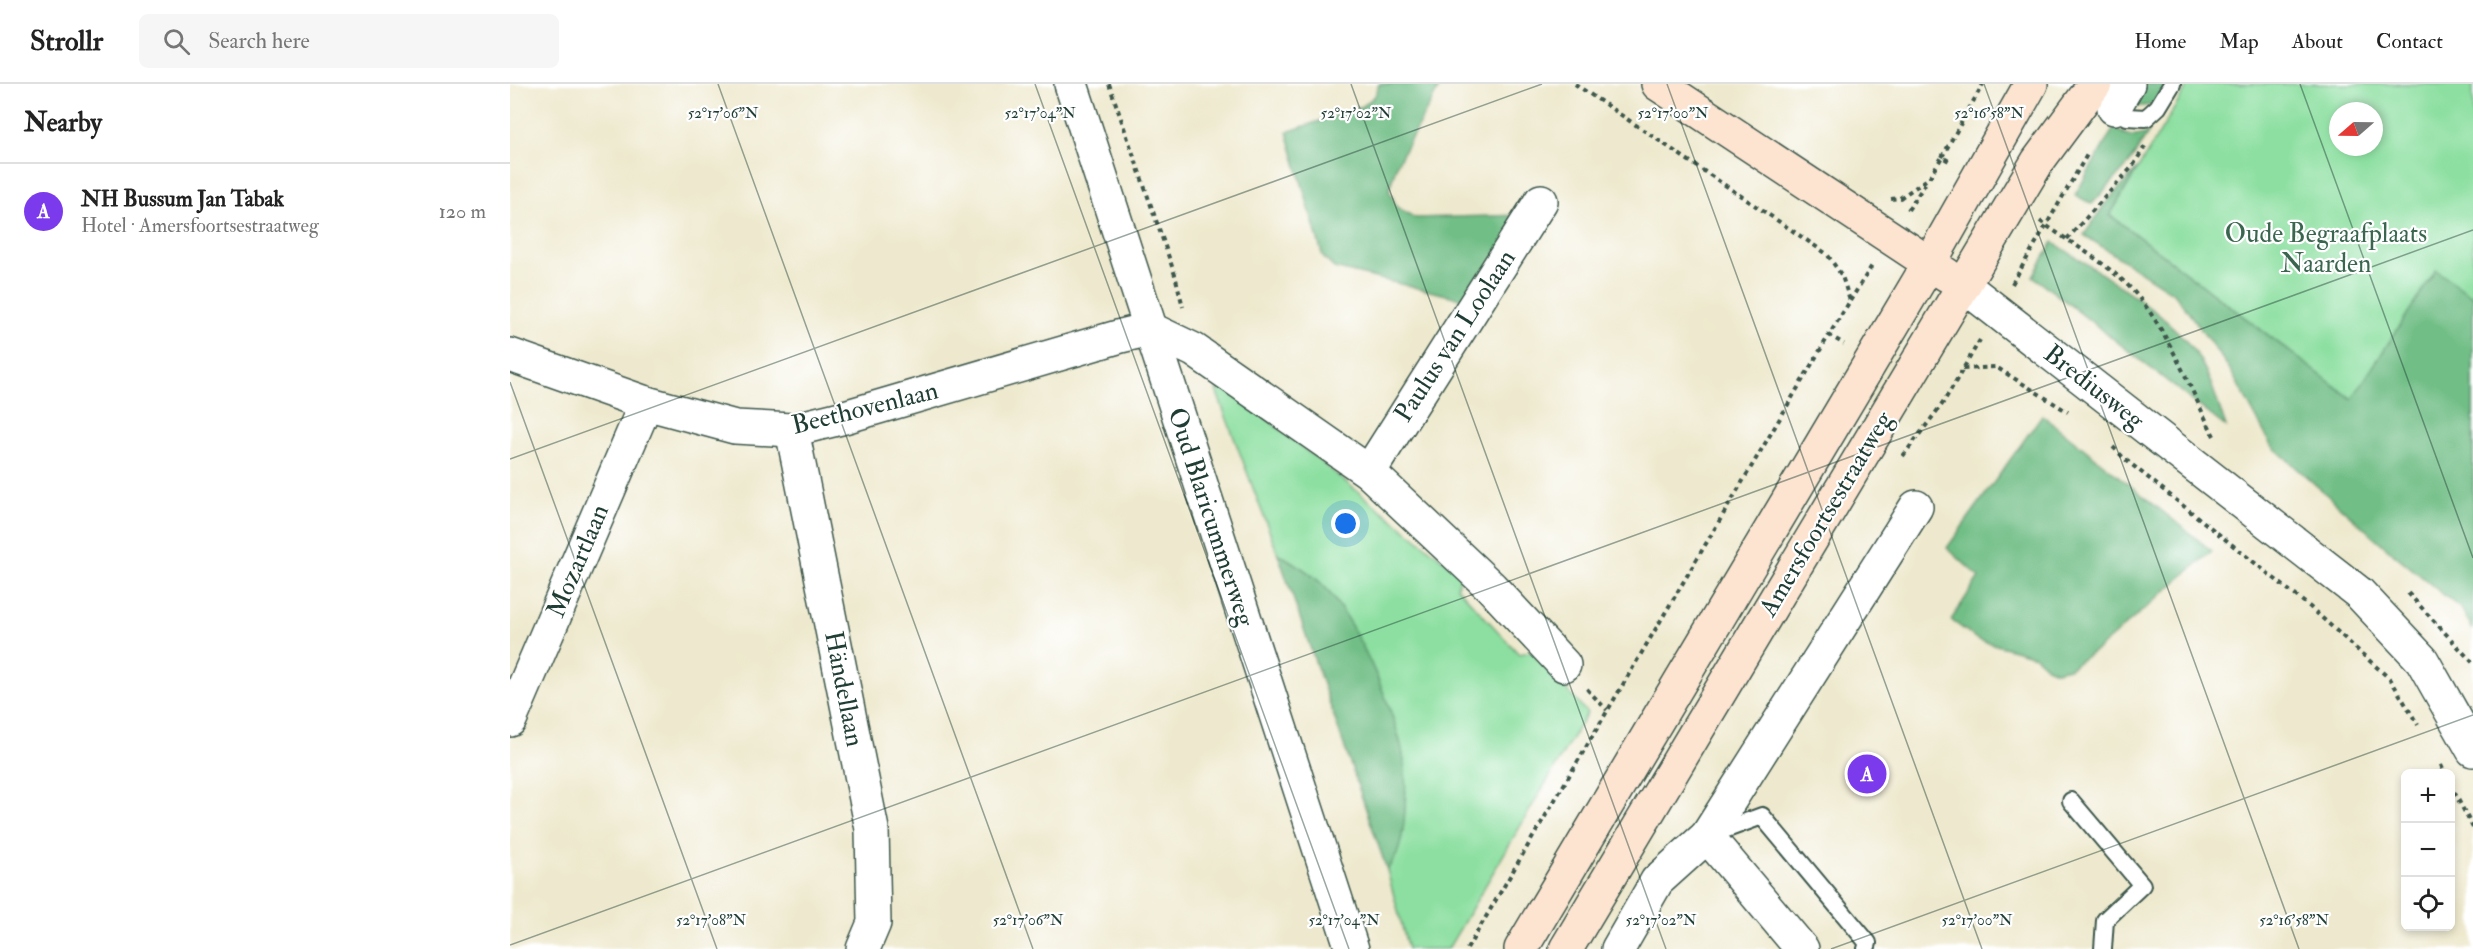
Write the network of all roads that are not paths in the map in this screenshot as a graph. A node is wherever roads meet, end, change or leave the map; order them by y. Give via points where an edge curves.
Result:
1 (1071, 84) edge
2 (1658, 84) edge
3 (2031, 84) edge
4 (2172, 84) edge
5 (2112, 92) edge
6 (1541, 201) dead end
7 (1929, 264) junction
8 (1963, 285) junction
9 (1150, 329) junction
10 (510, 355) edge
11 (646, 403) junction
12 (792, 430) junction
13 (1369, 471) junction
14 (1916, 507) dead end
15 (1564, 665) dead end
16 (510, 720) edge
17 (2473, 750) edge
18 (2072, 801) dead end
19 (1707, 836) junction
20 (863, 949) edge
21 (1352, 949) edge
22 (1521, 949) edge
23 (1566, 949) edge
24 (1618, 949) edge
25 (1802, 949) edge
26 (1866, 949) edge
27 (2103, 949) edge

1 - 9 street, Oud Blaricummerweg
2 - 7 main road, Brediusweg
3 - 7 main road, Amersfoortsestraatweg
4 - 5 lane via 2158,107 2145,118 2127,117
5 - 8 main road, Amersfoortsestraatweg via 2038,161
6 - 13 street, Paulus van Loolaan
7 - 8 main road, Brediusweg
7 - 22 main road, Amersfoortsestraatweg
8 - 17 street, Brediusweg via 2359,593 2422,660
8 - 23 main road, Amersfoortsestraatweg
9 - 12 street, Beethovenlaan
9 - 13 street via 1194,350
9 - 21 street, Oud Blaricummerweg
10 - 11 street, Beethovenlaan
11 - 12 street, Beethovenlaan via 735,427
11 - 16 street, Mozartlaan
12 - 20 street, Händellaan via 872,829 874,924
13 - 15 street via 1491,586
14 - 19 street
18 - 27 lane via 2142,885 2105,920
19 - 24 street via 1658,881
19 - 25 street
19 - 26 lane via 1762,816 1868,943

